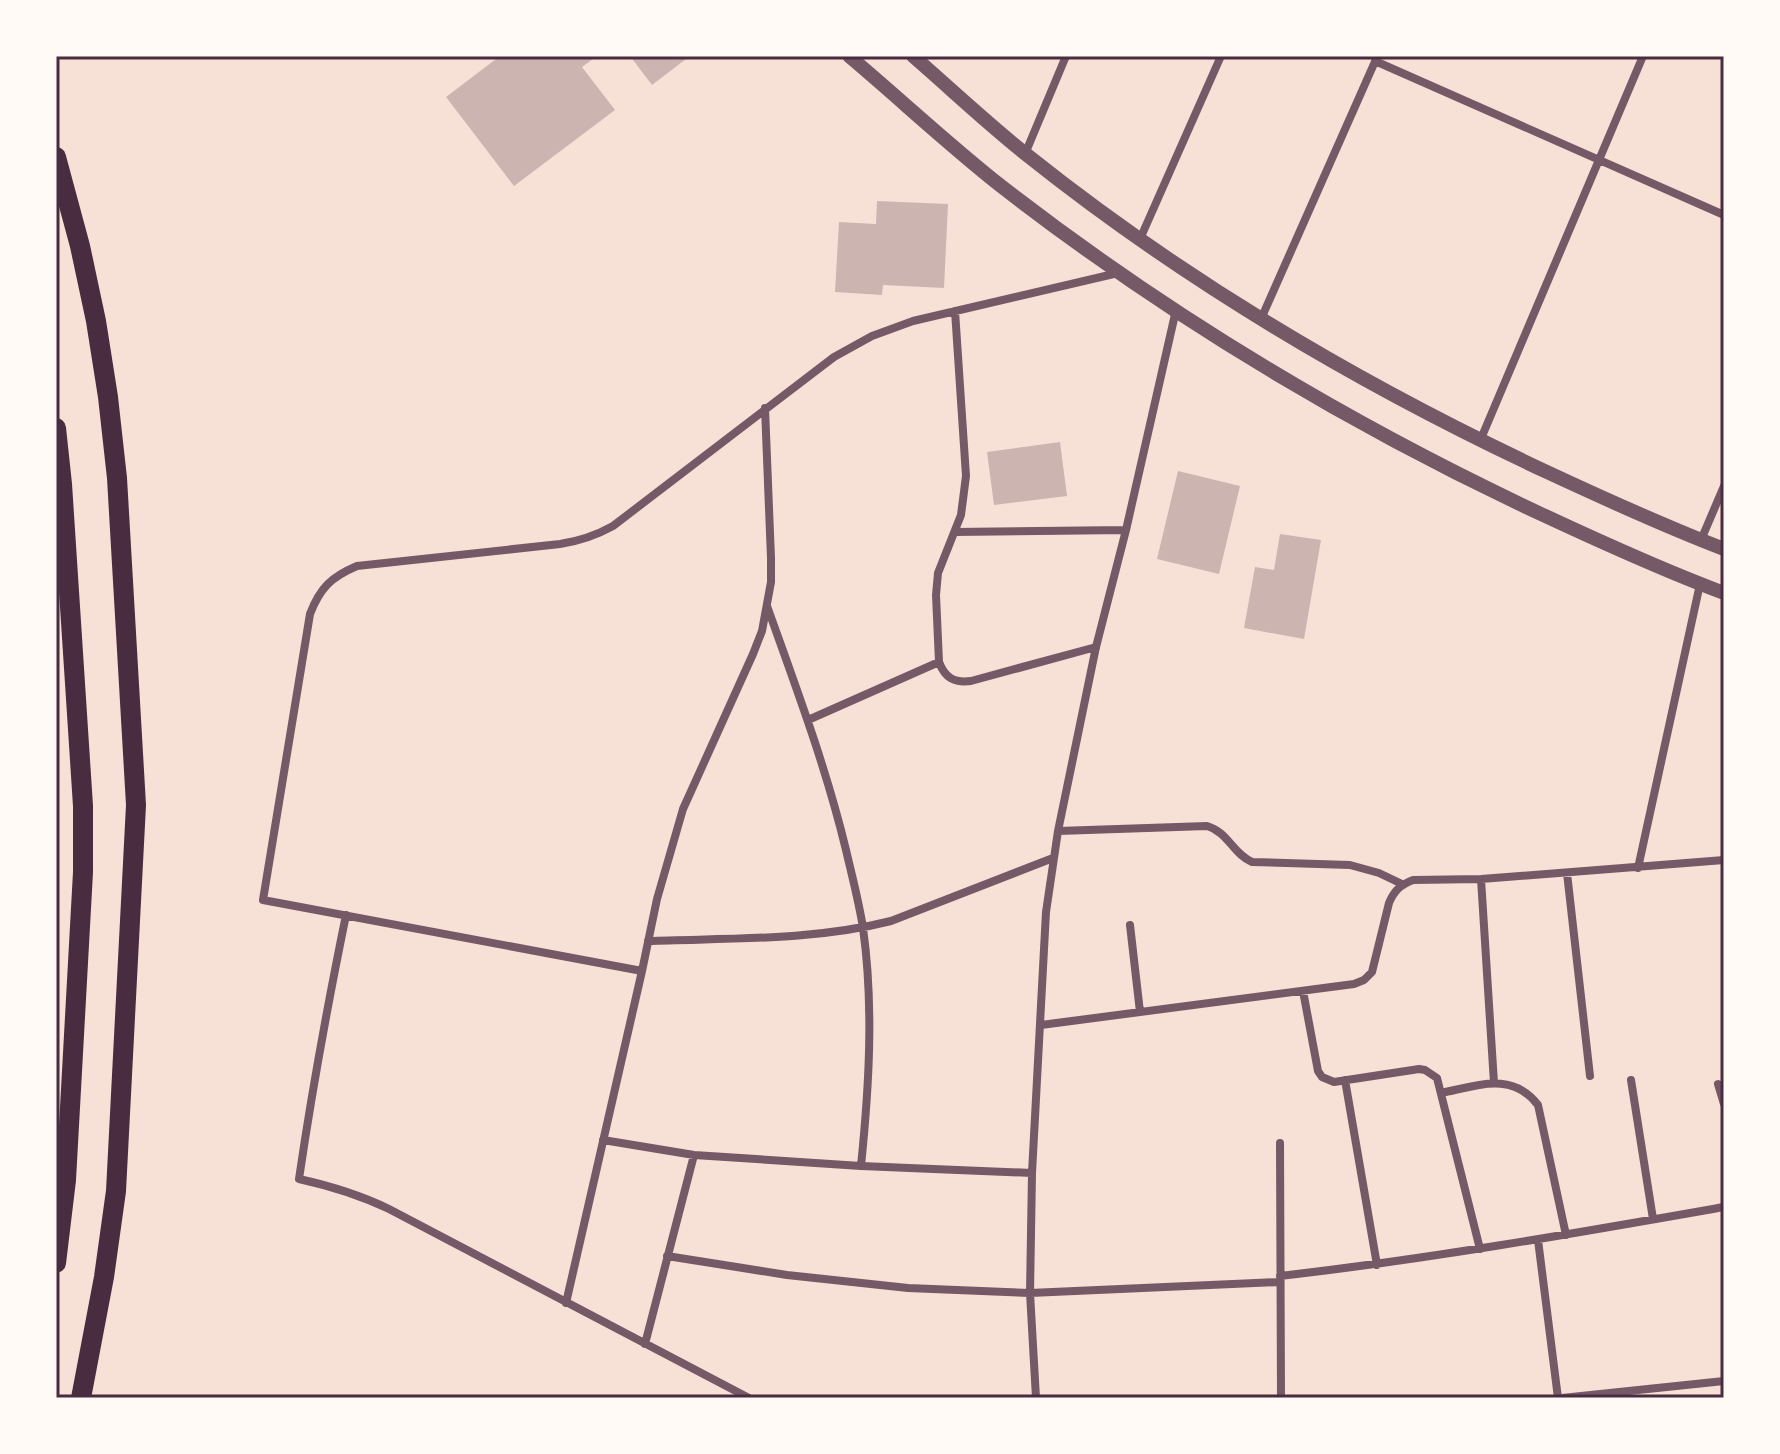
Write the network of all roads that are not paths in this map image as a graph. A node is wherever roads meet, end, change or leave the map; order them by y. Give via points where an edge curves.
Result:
1 (849, 56) edge
2 (913, 56) edge
3 (1066, 56) edge
4 (1221, 56) edge
5 (1643, 56) edge
6 (1376, 58) edge
7 (1025, 154) junction
8 (56, 157) edge
9 (1599, 160) junction
10 (1724, 215) edge
11 (1140, 239) junction
12 (1119, 273) junction
13 (1176, 309) junction
14 (955, 311) junction
15 (1261, 320) junction
16 (765, 408) junction
17 (56, 428) edge
18 (1480, 441) junction
19 (1724, 486) edge
20 (1126, 530) junction
21 (955, 532) junction
22 (1701, 540) junction
23 (1724, 549) edge
24 (1700, 584) junction
25 (1724, 593) edge
26 (767, 606) junction
27 (1096, 647) junction
28 (939, 662) junction
29 (808, 720) junction
30 (1058, 831) junction
31 (1053, 858) junction
32 (1724, 860) edge
33 (1638, 868) junction
34 (1567, 873) junction
35 (1481, 879) junction
36 (1402, 884) junction
37 (346, 915) junction
38 (1130, 925) dead end
39 (863, 928) junction
40 (648, 941) junction
41 (642, 971) junction
42 (1303, 991) junction
43 (1140, 1012) junction
44 (1041, 1025) junction
45 (1590, 1076) dead end
46 (1345, 1080) junction
47 (1631, 1080) dead end
48 (1494, 1083) junction
49 (1718, 1084) dead end
50 (1441, 1093) junction
51 (1724, 1104) edge
52 (603, 1140) junction
53 (1280, 1143) dead end
54 (694, 1155) junction
55 (861, 1166) junction
56 (1032, 1173) junction
57 (1724, 1207) edge
58 (1653, 1219) junction
59 (1566, 1235) junction
60 (1538, 1240) junction
61 (1480, 1249) junction
62 (667, 1256) junction
63 (56, 1263) edge
64 (1377, 1265) junction
65 (1280, 1279) junction
66 (1030, 1293) junction
67 (566, 1303) junction
68 (645, 1344) junction
69 (1724, 1381) edge
70 (81, 1398) edge
71 (749, 1398) edge
72 (1036, 1398) edge
73 (1281, 1398) edge
74 (1560, 1398) edge

1 - 12 street via 999,184
2 - 7 street
3 - 7 street
4 - 11 street
5 - 9 street
6 - 9 street
6 - 15 street
7 - 11 street
8 - 70 main road via 80,246 108,397 136,805 116,1191
9 - 10 street
9 - 18 street
11 - 15 street
12 - 13 street
12 - 14 street
13 - 20 street
13 - 24 street via 1378,433 1483,487
14 - 16 street via 872,336
14 - 21 street via 966,476
15 - 18 street
16 - 26 street via 771,558
16 - 37 street via 597,535 569,543 357,566 327,584 310,614 263,900
17 - 63 main road via 83,806 66,1180
18 - 22 street
19 - 22 street
20 - 21 street
20 - 27 street
21 - 28 street via 938,573
22 - 23 street
24 - 25 street
24 - 33 street
26 - 29 street
26 - 40 street via 753,654 683,809
27 - 28 street via 960,683 943,672
27 - 30 street
28 - 29 street
29 - 39 street
30 - 31 street
30 - 36 street via 1207,826 1252,862 1350,865
31 - 39 street
31 - 44 street
32 - 33 street
33 - 34 street
34 - 35 street
34 - 45 street
35 - 36 street
35 - 48 street
36 - 42 street via 1389,903 1372,972 1354,984
37 - 41 street
37 - 67 street via 299,1179 360,1195
38 - 43 street
39 - 40 street via 831,934
39 - 55 street via 870,1050
40 - 41 street
41 - 52 street
42 - 43 street
42 - 46 street via 1318,1071 1334,1082
43 - 44 street
44 - 56 street
46 - 50 street via 1419,1069 1437,1078
46 - 64 street
47 - 58 street
48 - 50 street
48 - 59 street via 1519,1088 1538,1105
49 - 51 street
50 - 61 street
52 - 54 street
52 - 67 street
53 - 65 street
54 - 55 street
54 - 62 street
55 - 56 street
56 - 66 street
57 - 58 street
58 - 59 street
59 - 60 street
60 - 61 street
60 - 74 street
61 - 64 street
62 - 66 street via 893,1286
62 - 68 street
64 - 65 street
65 - 66 street
65 - 73 street
66 - 72 street
67 - 68 street
68 - 71 street
69 - 74 street

